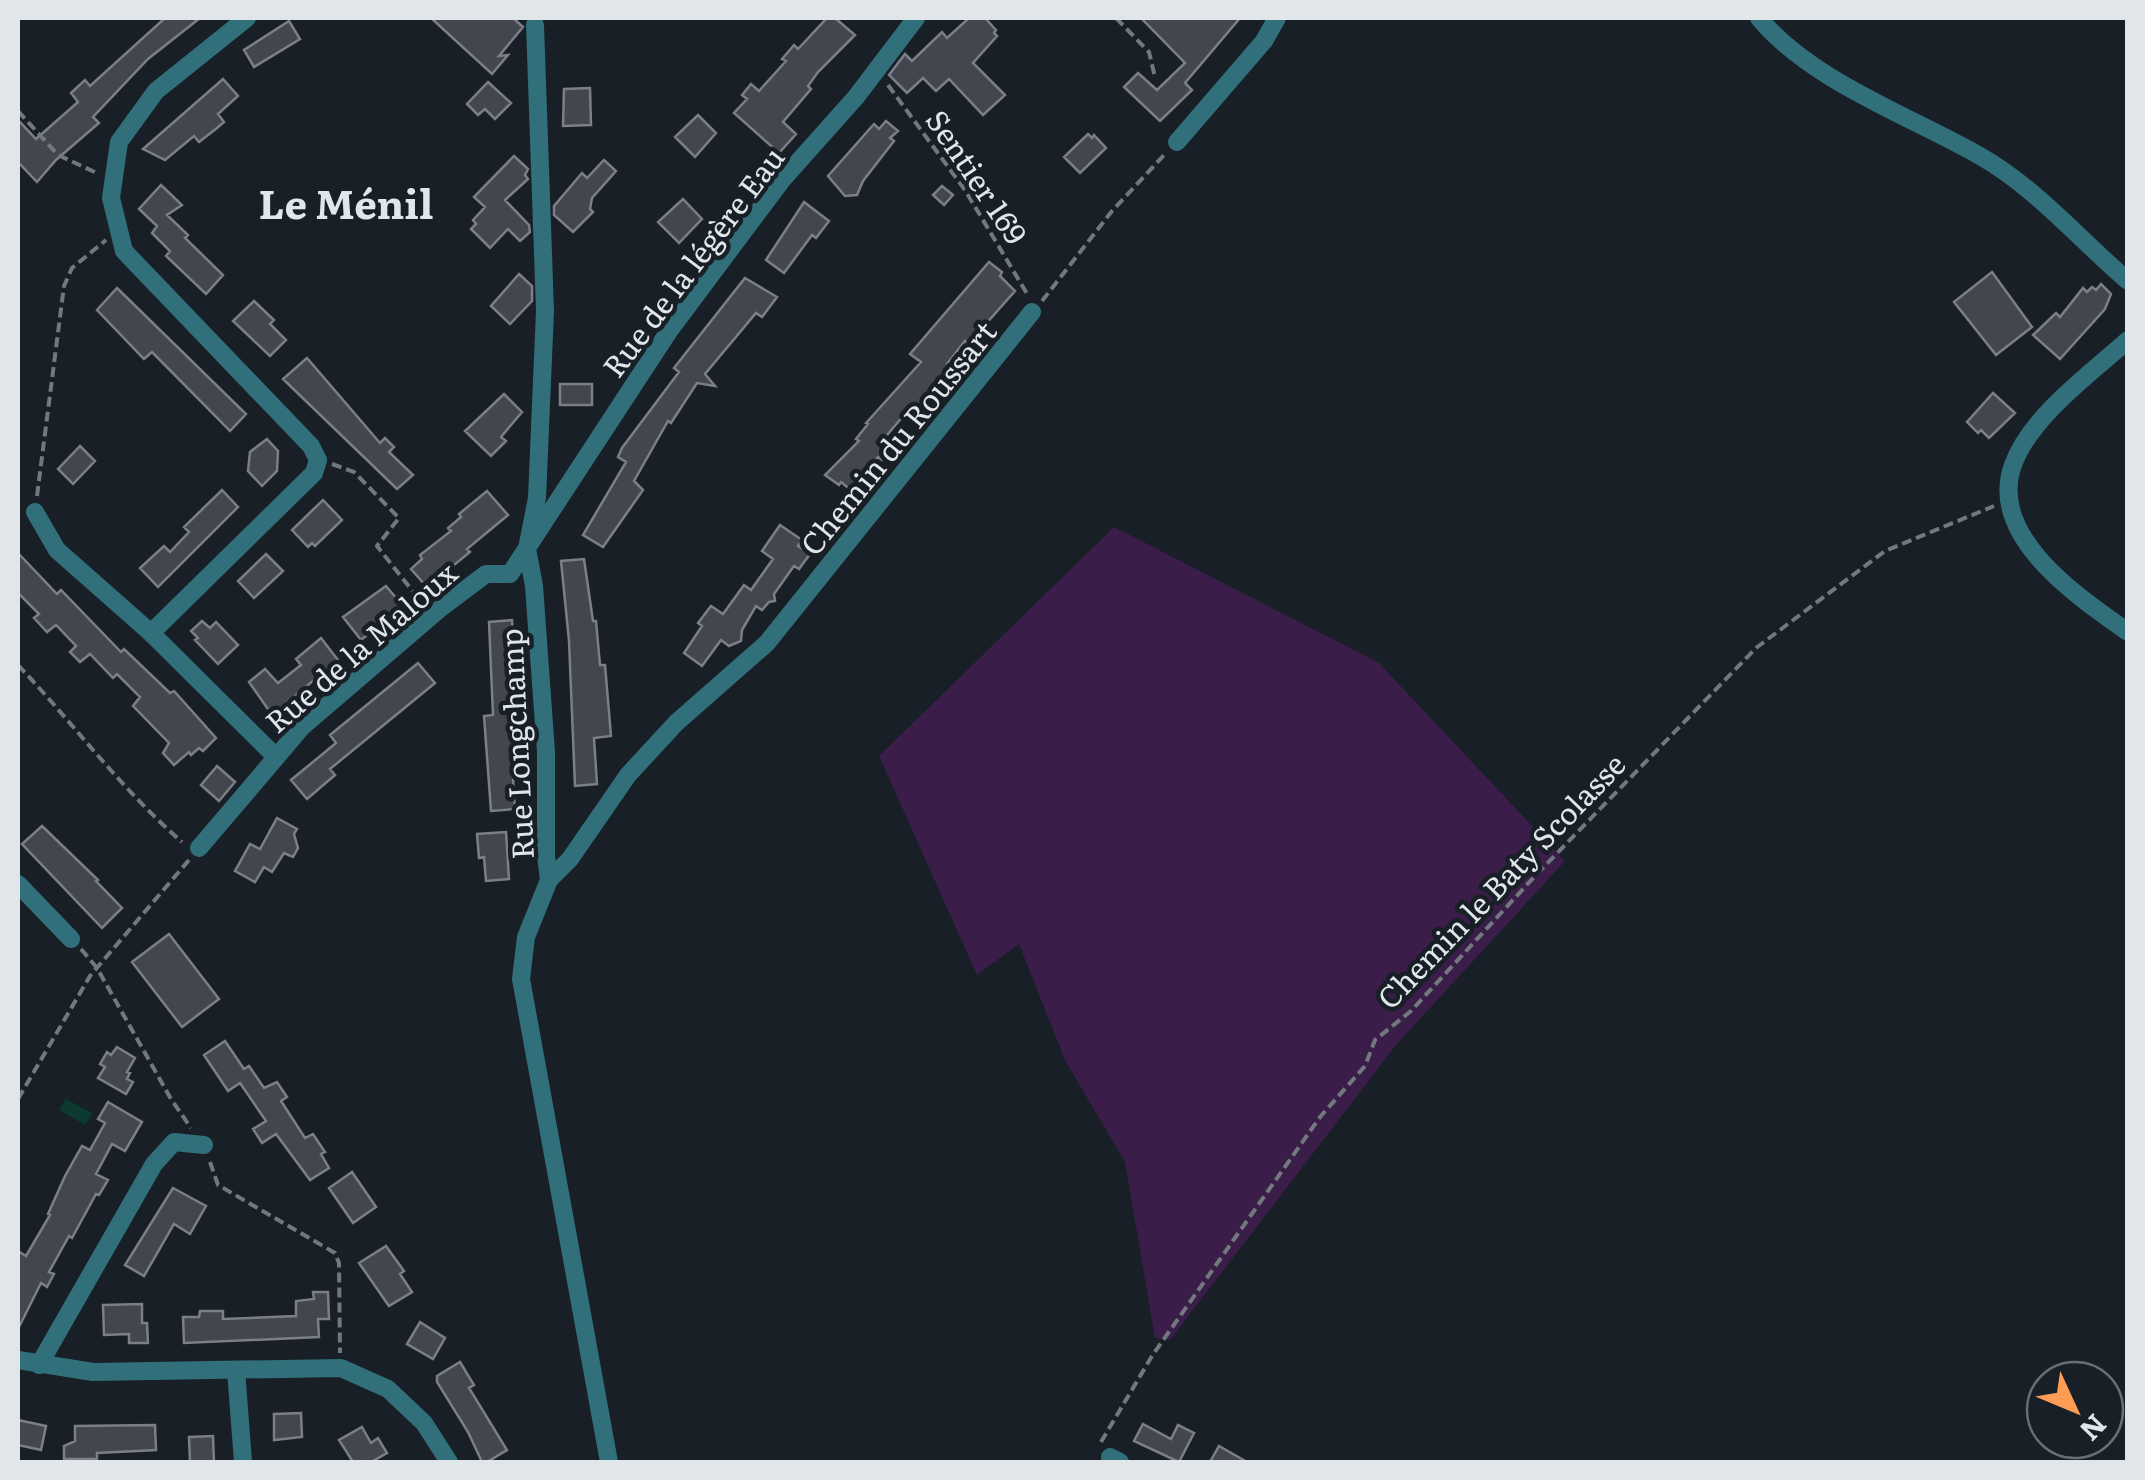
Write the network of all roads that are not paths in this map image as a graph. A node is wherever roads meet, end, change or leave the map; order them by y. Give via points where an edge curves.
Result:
1 (247, 18) edge
2 (916, 18) edge
3 (1277, 18) edge
4 (1759, 18) edge
5 (533, 20) edge
6 (1177, 142) road end
7 (2128, 281) edge
8 (1032, 312) road end
9 (2128, 340) edge
10 (35, 512) road end
11 (527, 550) junction
12 (150, 632) junction
13 (2128, 632) edge
14 (275, 756) junction
15 (199, 848) road end
16 (549, 880) junction
17 (18, 884) edge
18 (71, 939) road end
19 (204, 1146) road end
20 (18, 1360) edge
21 (40, 1365) junction
22 (236, 1370) junction
23 (243, 1462) edge
24 (449, 1462) edge
25 (608, 1462) edge

1 - 12 street via 156,91 120,142 111,198 124,251 312,446 318,460 314,472
2 - 11 street, Rue de la légère Eau via 669,331
3 - 6 street
4 - 7 street via 1775,37 1846,85 1982,157
5 - 11 street, Rue Longchamp via 545,311 537,498
8 - 16 street, Chemin du Roussart via 767,643 628,775
9 - 13 street via 2029,438 2013,464 2008,500 2022,538
10 - 12 street via 57,550
11 - 14 street, Rue de la Maloux via 510,574 486,574 431,615 335,695
11 - 16 street, Rue Longchamp via 546,752
12 - 14 street
14 - 15 street, Rue de la Maloux
16 - 25 street, Rue Longchamp via 526,936 521,979
17 - 18 street
19 - 21 street via 174,1142 154,1164
20 - 21 street
21 - 22 street via 93,1372
22 - 23 street
22 - 24 street via 340,1368 388,1389 408,1406

